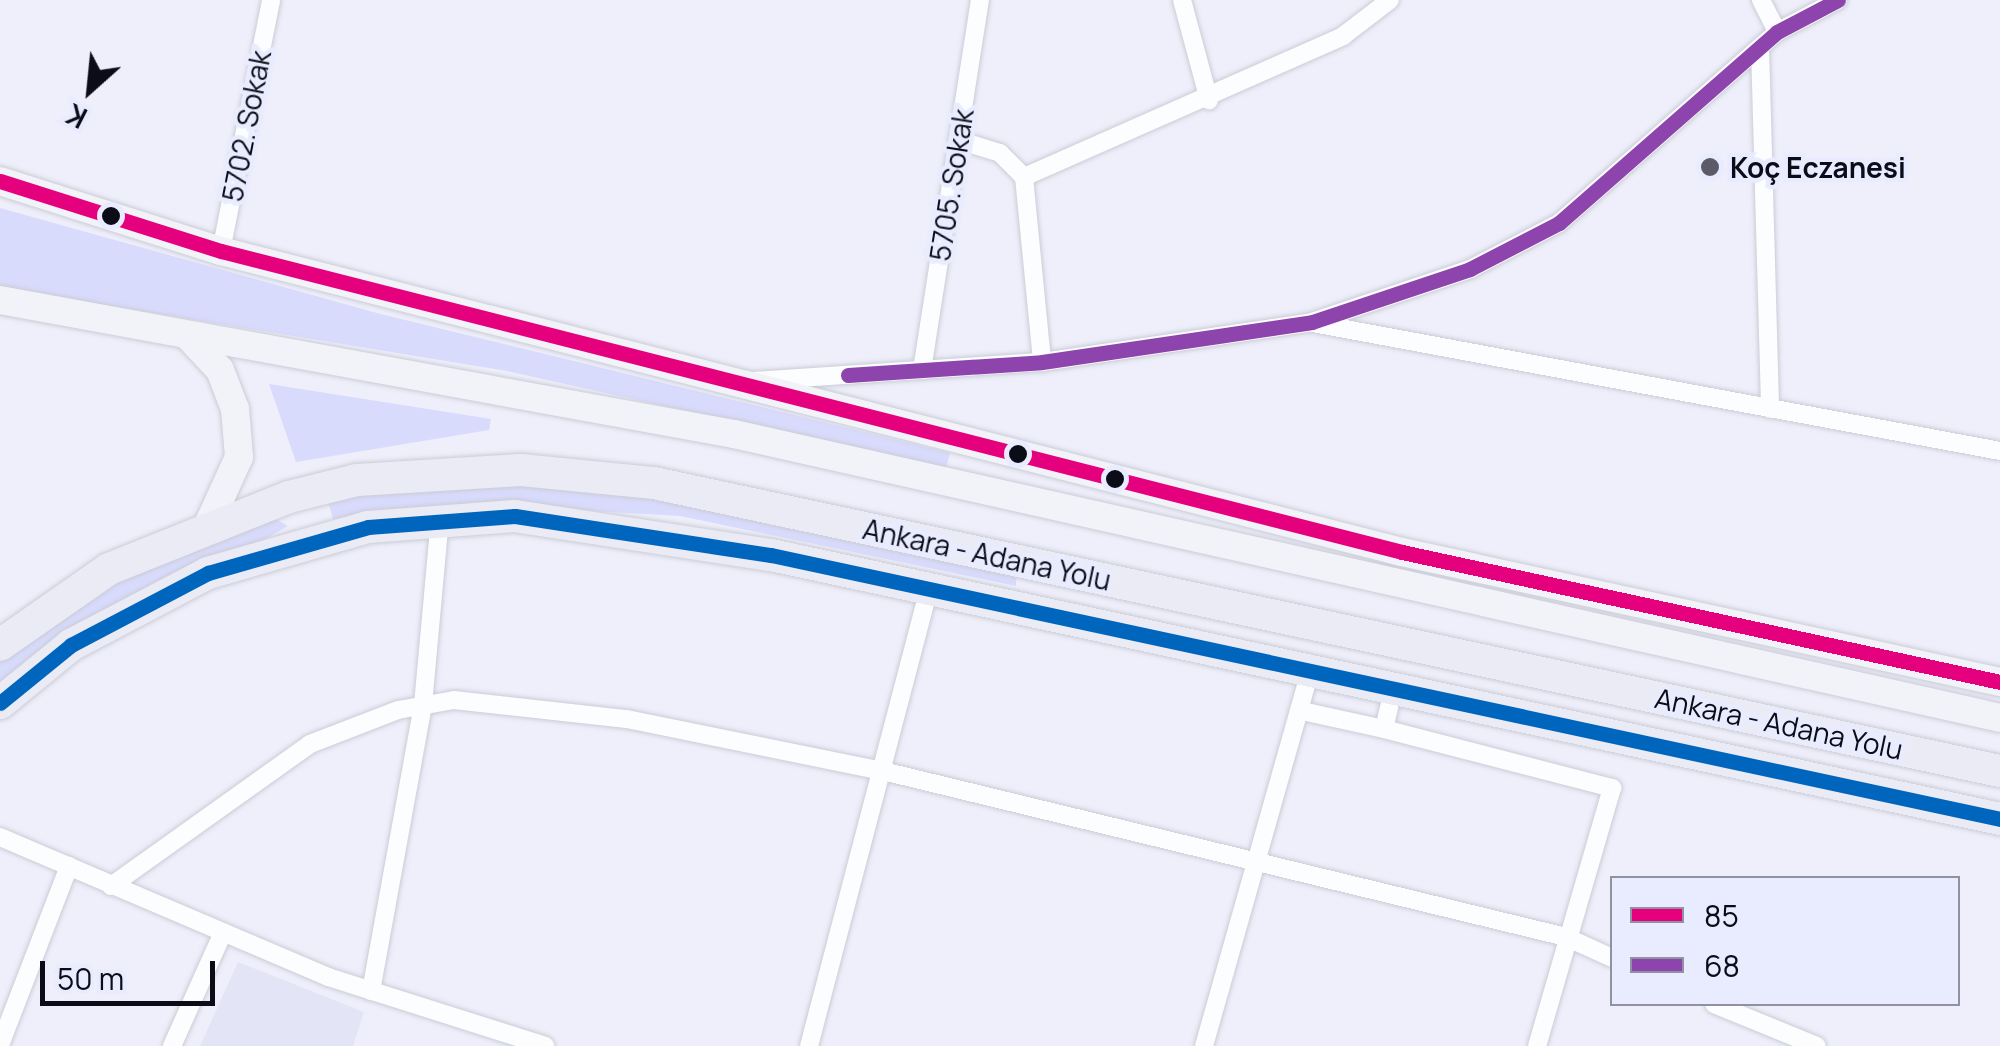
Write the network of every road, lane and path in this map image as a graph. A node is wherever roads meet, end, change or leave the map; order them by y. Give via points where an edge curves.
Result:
1 (271, 0) edge
2 (980, 0) edge
3 (1182, 0) edge
4 (1390, 0) edge
5 (1761, 0) edge
6 (1838, 0) edge
7 (1777, 32) junction
8 (1760, 46) junction
9 (1209, 100) junction
10 (958, 140) junction
11 (1024, 177) junction
12 (0, 181) edge
13 (220, 252) junction
14 (0, 300) edge
15 (1312, 322) junction
16 (189, 338) junction
17 (1042, 362) junction
18 (922, 370) junction
19 (734, 382) junction
20 (1770, 408) junction
21 (2000, 451) edge
22 (440, 519) junction
23 (208, 524) junction
24 (929, 590) junction
25 (0, 644) edge
26 (1311, 669) junction
27 (2000, 682) edge
28 (1394, 686) junction
29 (0, 703) edge
30 (423, 705) junction
31 (1302, 711) junction
32 (2000, 718) edge
33 (1384, 729) junction
34 (883, 771) junction
35 (2000, 771) edge
36 (2000, 819) edge
37 (0, 837) edge
38 (1254, 858) junction
39 (69, 866) junction
40 (110, 886) junction
41 (222, 935) junction
42 (1566, 937) junction
43 (1610, 957) edge
44 (370, 991) junction
45 (1718, 1006) edge
46 (1784, 1041) edge
47 (516, 1042) edge
48 (0, 1045) edge
49 (172, 1046) edge
50 (545, 1046) edge
51 (808, 1046) edge
52 (1204, 1046) edge
53 (1537, 1046) edge
54 (1817, 1046) edge

1 - 13 street, 5702. Sokak
2 - 10 street, 5705. Sokak
3 - 9 street
4 - 9 street via 1343,36
5 - 7 street
6 - 7 street
7 - 8 street
8 - 15 street via 1559,223 1470,269
8 - 20 street
9 - 11 street
10 - 11 street via 1000,152
10 - 18 street, 5705. Sokak
11 - 17 street
12 - 13 main road
13 - 19 main road
14 - 16 main road
15 - 17 street
15 - 20 street
16 - 23 main road via 220,370 235,409 238,457
16 - 32 main road via 734,434
17 - 18 street
18 - 19 street
19 - 27 main road via 1402,552
20 - 21 street
22 - 24 highway, Ankara - Adana Yolu via 515,516 649,531
22 - 29 highway, Ankara - Adana Yolu via 304,541 208,574 71,645
22 - 30 street
23 - 25 highway, Ankara - Adana Yolu via 109,569
23 - 35 highway, Ankara - Adana Yolu via 357,480 434,472 654,483
24 - 26 highway, Ankara - Adana Yolu
24 - 34 street
26 - 28 highway, Ankara - Adana Yolu
26 - 31 street
28 - 33 street
28 - 36 highway, Ankara - Adana Yolu
30 - 34 street via 454,700 627,720
30 - 40 street via 310,744
30 - 44 street
31 - 33 street
31 - 38 street
33 - 42 street via 1612,788
34 - 38 street
34 - 51 street
37 - 39 street
38 - 42 street
38 - 52 street
39 - 40 street
39 - 48 street
40 - 41 street
41 - 44 street
41 - 49 street
42 - 43 street
42 - 53 street
44 - 47 street
45 - 46 street
46 - 54 street
47 - 50 street

